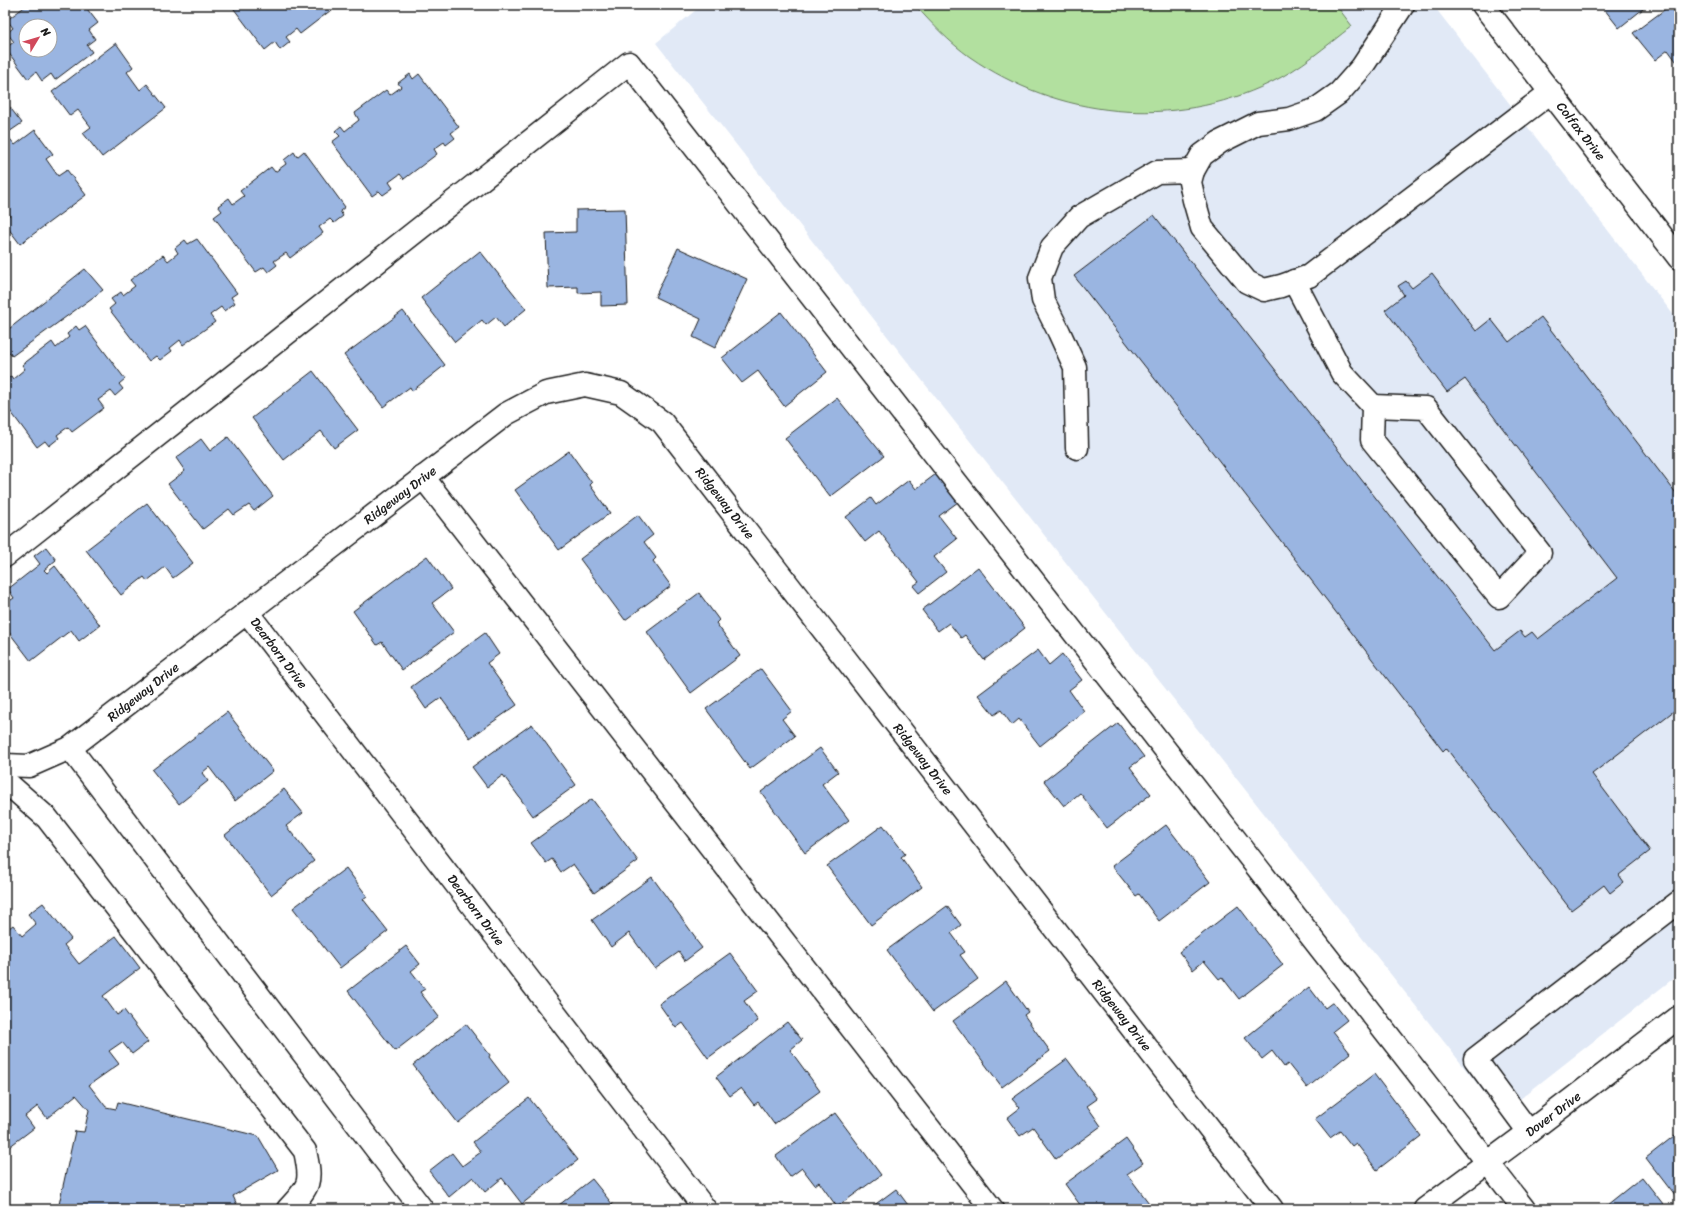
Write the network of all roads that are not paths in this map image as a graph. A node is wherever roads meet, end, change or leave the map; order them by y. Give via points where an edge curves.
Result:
1 (1402, 5) edge
2 (1483, 5) edge
3 (1551, 92) junction
4 (1193, 171) junction
5 (1679, 258) edge
6 (1294, 281) junction
7 (1373, 406) junction
8 (1077, 448) dead end
9 (423, 477) junction
10 (5, 556) edge
11 (247, 612) junction
12 (70, 748) junction
13 (5, 765) edge
14 (5, 781) edge
15 (1679, 902) edge
16 (1679, 1017) edge
17 (1529, 1132) junction
18 (1487, 1163) junction
19 (288, 1209) edge
20 (422, 1209) edge
21 (705, 1209) edge
22 (992, 1209) edge
23 (1272, 1209) edge
24 (1425, 1209) edge
25 (1524, 1209) edge

1 - 4 street via 1362,68 1339,93 1316,110 1289,119 1258,123 1220,142 1202,155
2 - 3 street, Colfax Drive
3 - 5 street, Colfax Drive
3 - 6 street via 1309,276
4 - 6 street via 1190,182 1202,228 1247,282 1264,290
4 - 8 street via 1157,172 1079,217 1052,246 1040,278 1043,300 1074,367
6 - 7 street via 1342,373
7 - 7 street via 1372,440 1499,597 1540,554 1426,408
9 - 11 street, Ridgeway Drive
9 - 22 street
9 - 23 street, Ridgeway Drive via 506,414 546,393 584,385 621,393 662,422
10 - 18 street via 629,63
11 - 12 street, Ridgeway Drive
11 - 21 street, Dearborn Drive
12 - 13 street, Ridgeway Drive via 29,766
12 - 20 street
14 - 19 street via 47,818 305,1151 310,1173 304,1193
15 - 17 street via 1475,1059
16 - 17 street, Dover Drive
17 - 18 street, Dover Drive
18 - 24 street, Dover Drive
18 - 25 street

